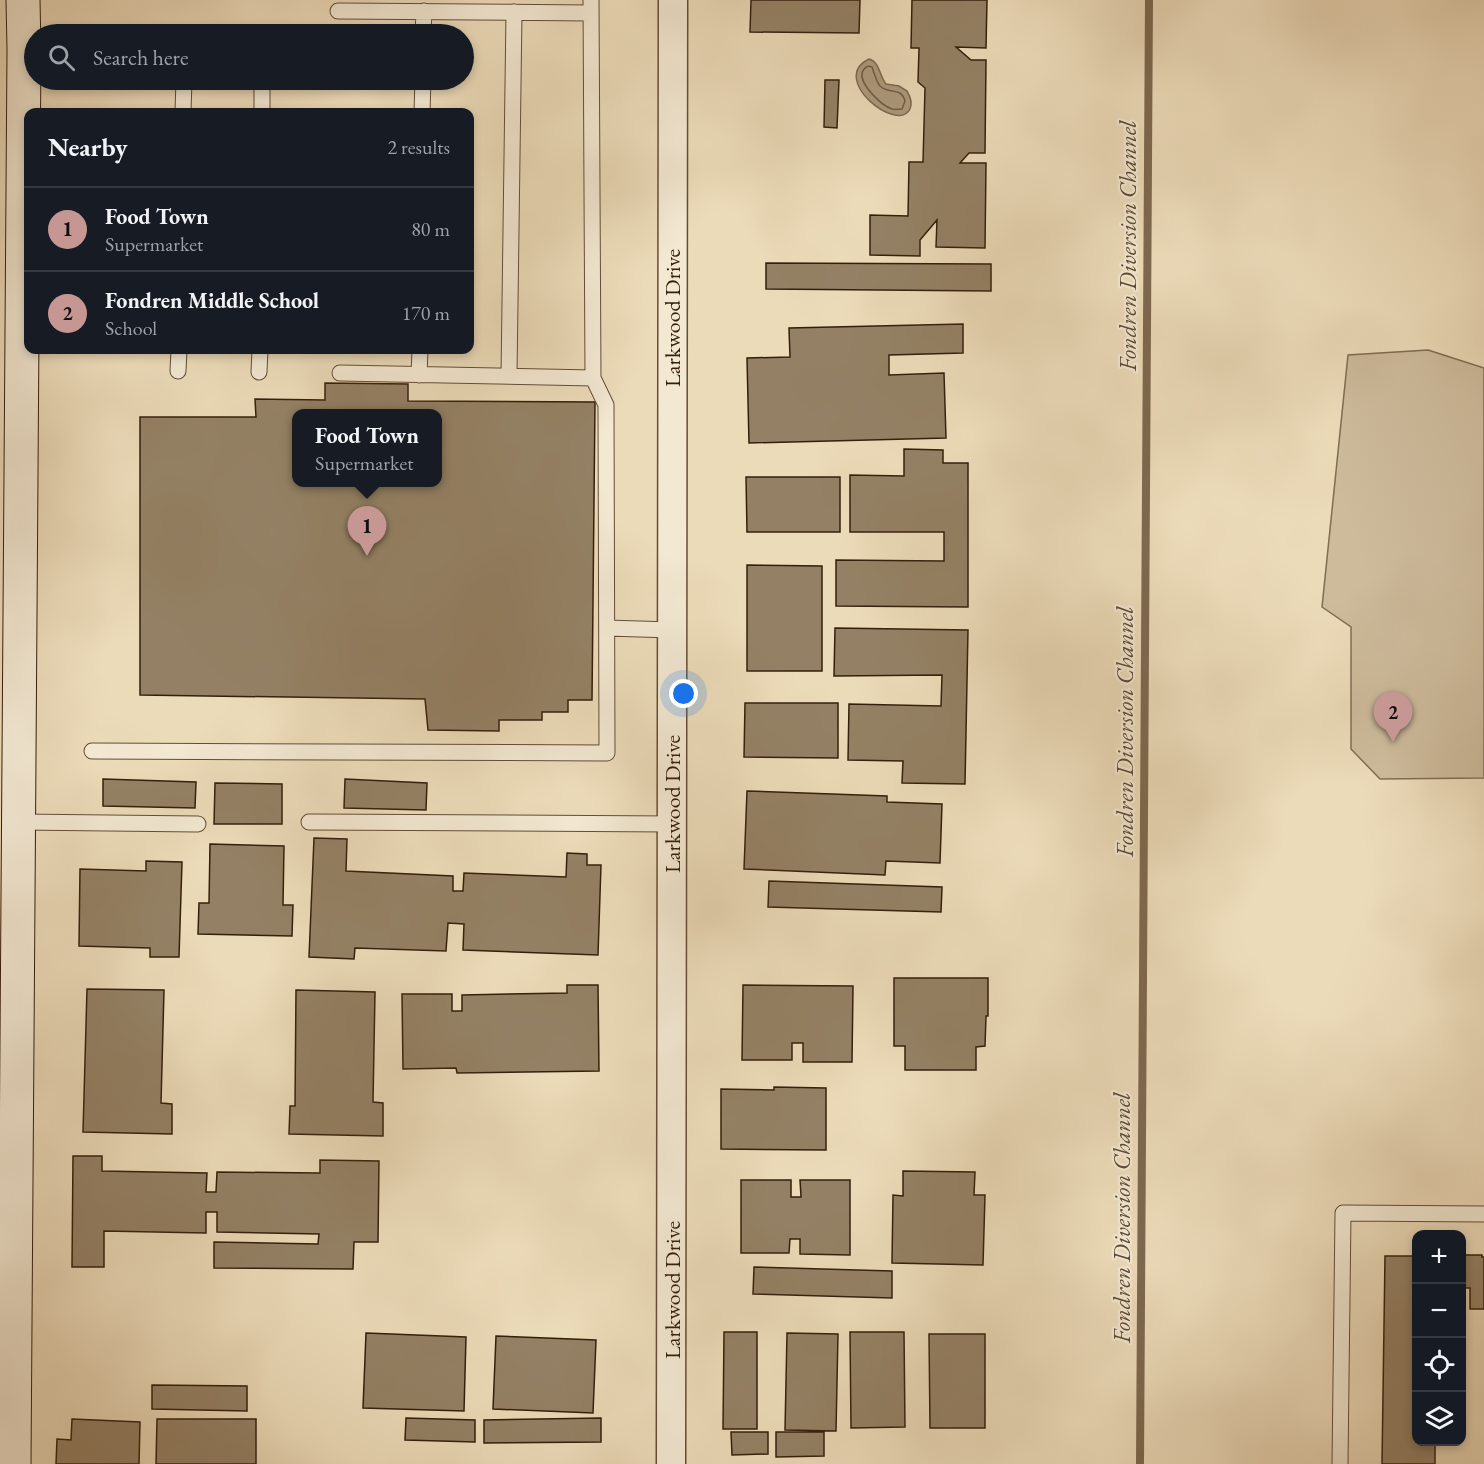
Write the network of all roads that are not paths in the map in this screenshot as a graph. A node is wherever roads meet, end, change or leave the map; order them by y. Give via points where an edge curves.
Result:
1 (23, 0) edge
2 (673, 0) edge
3 (591, 6) edge
4 (338, 11) dead end
5 (424, 11) junction
6 (514, 12) junction
7 (26, 24) edge
8 (423, 24) edge
9 (27, 90) edge
10 (184, 90) edge
11 (262, 90) edge
12 (423, 90) edge
13 (26, 108) edge
14 (183, 108) edge
15 (262, 108) edge
16 (422, 108) edge
17 (24, 147) edge
18 (179, 354) edge
19 (260, 354) edge
20 (420, 354) edge
21 (178, 371) dead end
22 (259, 372) dead end
23 (340, 374) dead end
24 (419, 375) junction
25 (509, 376) junction
26 (593, 378) junction
27 (11, 401) edge
28 (607, 628) junction
29 (672, 630) junction
30 (9, 750) edge
31 (92, 751) dead end
32 (18, 822) junction
33 (309, 822) dead end
34 (198, 824) dead end
35 (672, 824) junction
36 (1484, 1214) edge
37 (8, 1262) edge
38 (14, 1464) edge
39 (671, 1464) edge
40 (1340, 1464) edge

1 - 7 main road
2 - 29 street, Larkwood Drive
3 - 6 lane
3 - 26 lane
4 - 5 lane
5 - 6 lane
5 - 8 lane
6 - 25 lane
9 - 13 main road
10 - 14 lane
11 - 15 lane
12 - 16 lane
17 - 27 main road
18 - 21 lane
19 - 22 lane
20 - 24 lane
23 - 24 lane
24 - 25 lane
25 - 26 lane
26 - 28 lane via 606,405
27 - 30 main road
28 - 29 lane
28 - 31 lane via 607,753
29 - 35 street, Larkwood Drive
30 - 32 main road
32 - 34 lane
32 - 37 main road
33 - 35 lane
35 - 39 street, Larkwood Drive
36 - 40 lane via 1343,1213
37 - 38 main road

